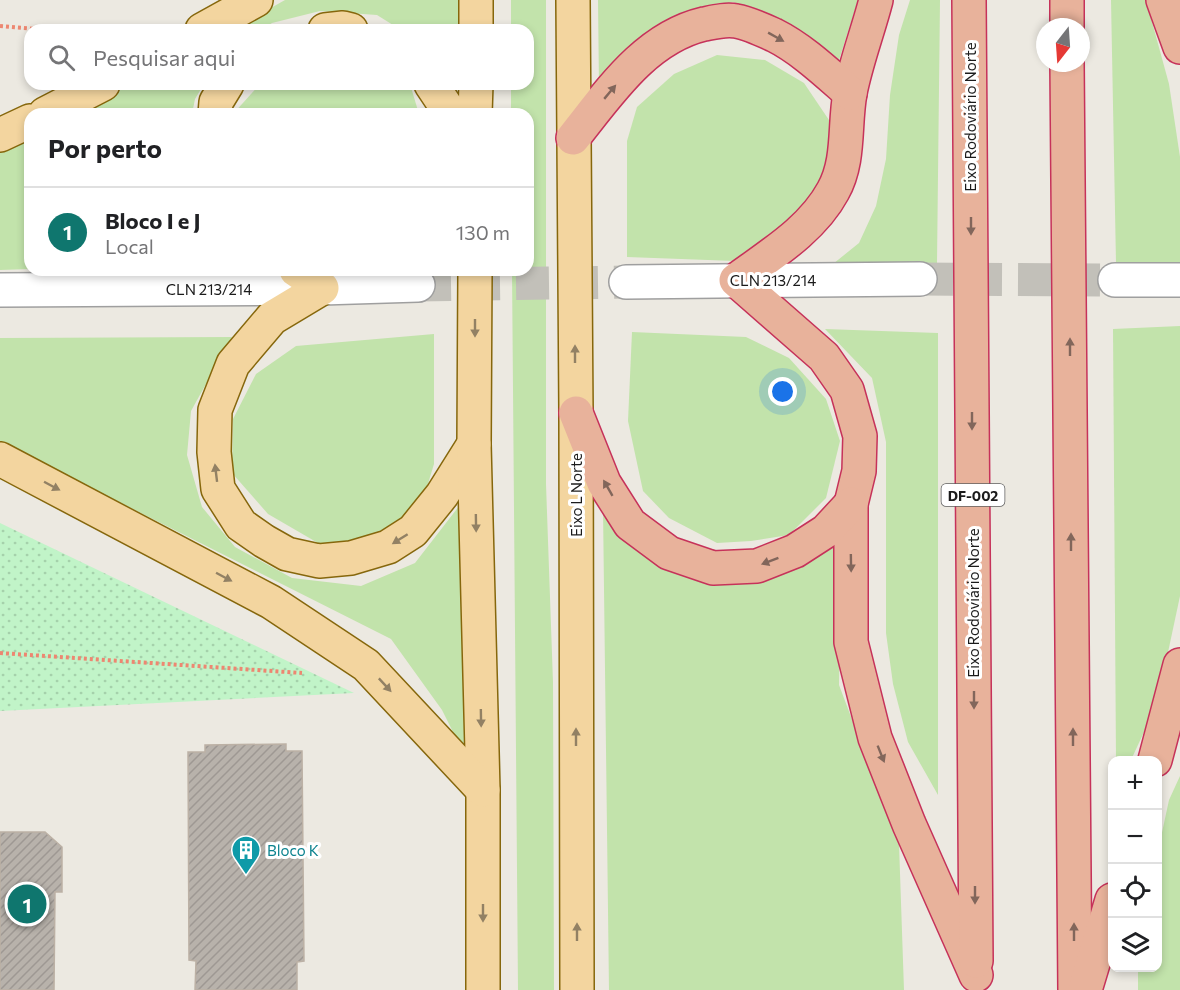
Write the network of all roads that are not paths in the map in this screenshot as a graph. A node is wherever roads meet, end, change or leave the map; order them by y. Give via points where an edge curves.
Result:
1 (256, 0) edge
2 (476, 0) edge
3 (573, 0) edge
4 (876, 0) edge
5 (969, 0) edge
6 (1067, 0) edge
7 (1163, 0) edge
8 (1067, 18) edge
9 (213, 24) edge
10 (476, 24) edge
11 (1180, 47) edge
12 (1068, 72) edge
13 (91, 90) edge
14 (223, 90) edge
15 (435, 90) edge
16 (476, 90) edge
17 (850, 93) junction
18 (57, 108) edge
19 (216, 108) edge
20 (447, 108) edge
21 (476, 108) edge
22 (24, 124) edge
23 (0, 135) edge
24 (573, 138) junction
25 (305, 276) edge
26 (475, 276) edge
27 (920, 279) tunnel mouth
28 (736, 280) junction
29 (1115, 280) tunnel mouth
30 (1180, 280) edge
31 (626, 282) tunnel mouth
32 (418, 285) tunnel mouth
33 (322, 288) junction
34 (0, 290) edge
35 (576, 413) junction
36 (474, 444) junction
37 (0, 459) edge
38 (851, 504) junction
39 (1180, 665) edge
40 (1156, 756) edge
41 (483, 790) junction
42 (1108, 917) edge
43 (976, 982) edge
44 (483, 990) edge
45 (577, 990) edge
46 (1075, 990) edge
47 (1086, 990) edge

1 - 9 main road
2 - 10 main road
3 - 24 main road, Eixo L Norte
4 - 17 highway
5 -> 43 highway, Eixo Rodoviário Norte / DF-002
6 - 8 highway
7 - 11 highway
46 -> 12 highway
13 - 18 main road
14 - 19 main road
15 - 20 main road
16 - 21 main road
24 -> 17 highway via 612,88 650,50 693,26 714,21 735,21 775,35
17 - 28 highway via 845,155 834,190 816,216
22 - 23 main road
35 -> 24 main road, Eixo L Norte
25 - 33 main road
26 -> 36 main road
27 - 28 street, CLN 213/214
28 - 31 street, CLN 213/214
28 - 38 highway via 824,357 848,390 860,436 860,471
29 - 30 street
32 - 33 street, CLN 213/214
33 - 34 street, CLN 213/214
36 -> 33 main road via 442,495 413,531 388,547 351,558 319,561 287,554 241,525 218,489 215,410 233,364 272,318
38 -> 35 highway via 826,531 795,551 757,566 713,568 669,553 630,524 604,483
45 -> 35 main road, Eixo L Norte
36 -> 41 main road
37 -> 41 main road via 271,602 366,665
38 -> 43 highway via 851,642 875,738
39 - 40 highway
41 -> 44 main road
42 - 47 highway

